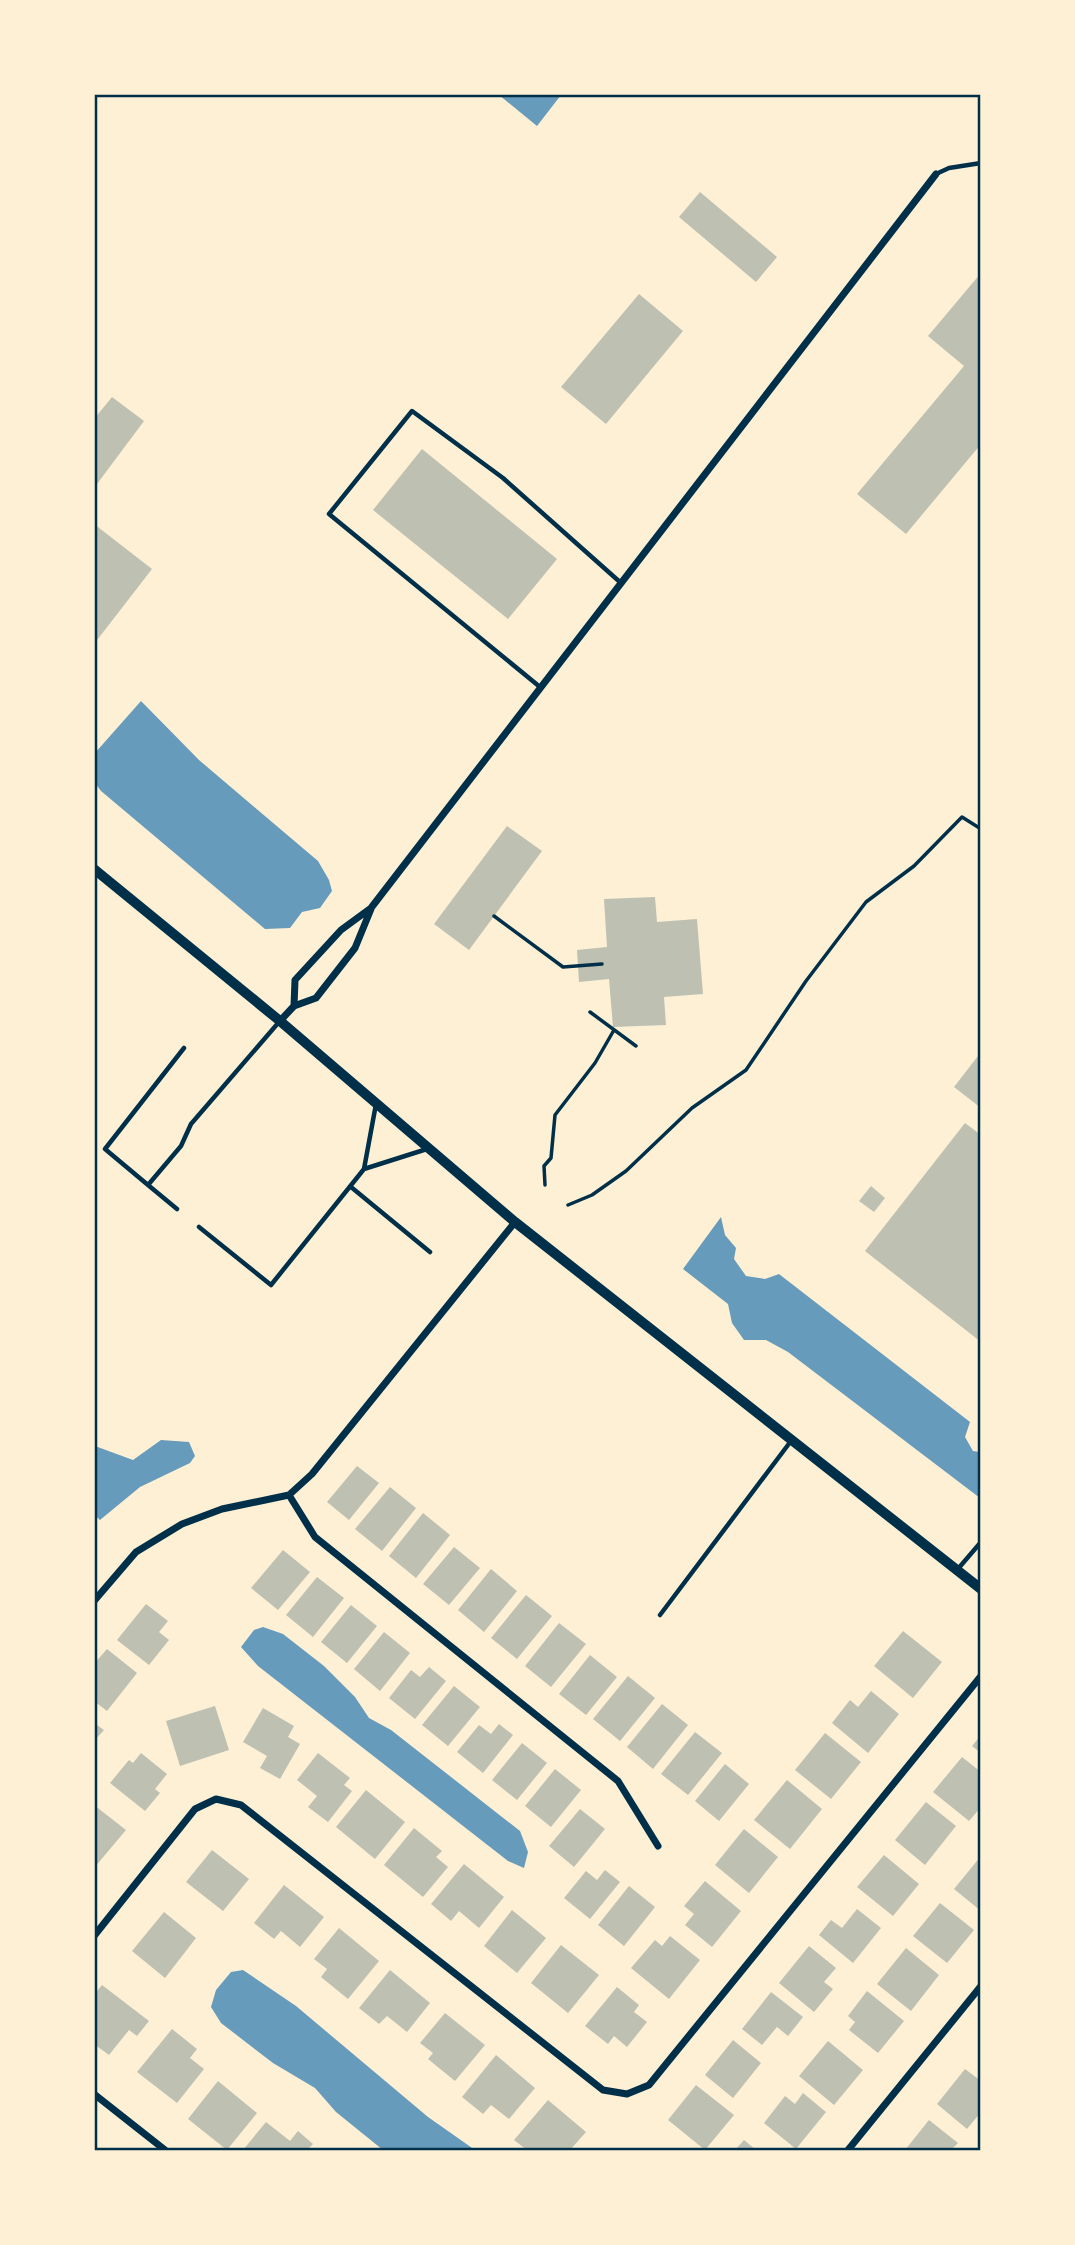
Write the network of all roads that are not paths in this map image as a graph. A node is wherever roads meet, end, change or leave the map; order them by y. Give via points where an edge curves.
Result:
1 (981, 163) edge
2 (936, 174) joint
3 (621, 584) junction
4 (541, 688) junction
5 (94, 869) edge
6 (371, 908) junction
7 (294, 1006) junction
8 (280, 1021) junction
9 (184, 1048) dead end
10 (377, 1104) junction
11 (428, 1148) junction
12 (364, 1170) junction
13 (148, 1185) junction
14 (351, 1186) junction
15 (177, 1209) dead end
16 (516, 1222) junction
17 (199, 1227) dead end
18 (430, 1252) dead end
19 (791, 1440) junction
20 (289, 1495) junction
21 (981, 1542) edge
22 (957, 1570) junction
23 (979, 1585) edge
24 (94, 1601) edge
25 (660, 1615) dead end
26 (981, 1676) edge
27 (658, 1846) dead end
28 (94, 1936) edge
29 (981, 1986) edge
30 (94, 2094) edge
31 (165, 2151) edge
32 (848, 2151) edge

1 - 2 lane
2 - 3 street
3 - 4 street
3 - 4 lane via 503,478 412,411 329,514
4 - 6 street
5 - 8 street
6 - 7 street via 355,948 316,998
6 - 7 street via 341,930 295,980
7 - 8 street
8 - 10 street
8 - 13 lane via 191,1124 181,1146
9 - 13 lane via 104,1149
10 - 11 street
10 - 12 lane
11 - 12 lane
11 - 16 street
12 - 14 lane
13 - 15 lane
14 - 17 lane via 271,1284
14 - 18 lane
16 - 19 street
16 - 20 street via 312,1474
19 - 22 street
19 - 25 lane
20 - 24 street via 222,1509 182,1524 135,1552
20 - 27 street via 315,1538 618,1782
21 - 22 lane
22 - 23 street
26 - 28 street via 649,2085 627,2094 603,2090 241,1805 216,1799 195,1809
29 - 32 street
30 - 31 street

